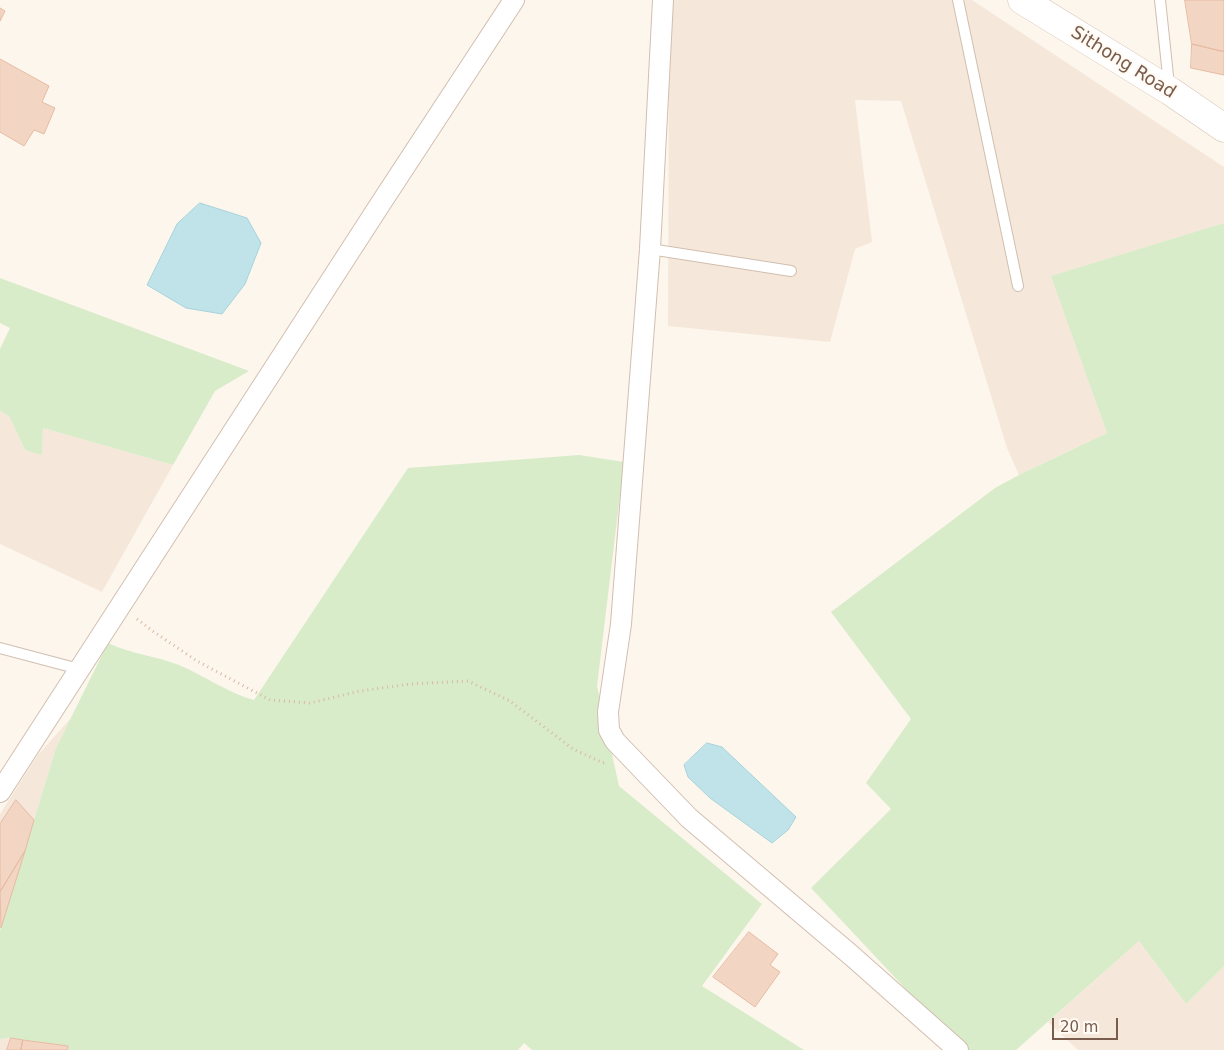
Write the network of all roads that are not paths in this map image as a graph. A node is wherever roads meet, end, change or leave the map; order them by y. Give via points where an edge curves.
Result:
1 (514, 0) edge
2 (663, 0) edge
3 (958, 0) edge
4 (1022, 0) edge
5 (1160, 0) edge
6 (1170, 91) junction
7 (1224, 128) edge
8 (650, 248) junction
9 (791, 272) dead end
10 (1018, 286) dead end
11 (0, 648) edge
12 (79, 669) junction
13 (0, 792) edge
14 (958, 1050) edge

1 - 12 street
2 - 8 street
3 - 10 lane
4 - 6 main road, Sithong Road
5 - 6 lane
6 - 7 main road, Sithong Road
8 - 9 lane
8 - 14 street via 621,624 608,712 609,730 615,741 689,818
11 - 12 lane
12 - 13 street

